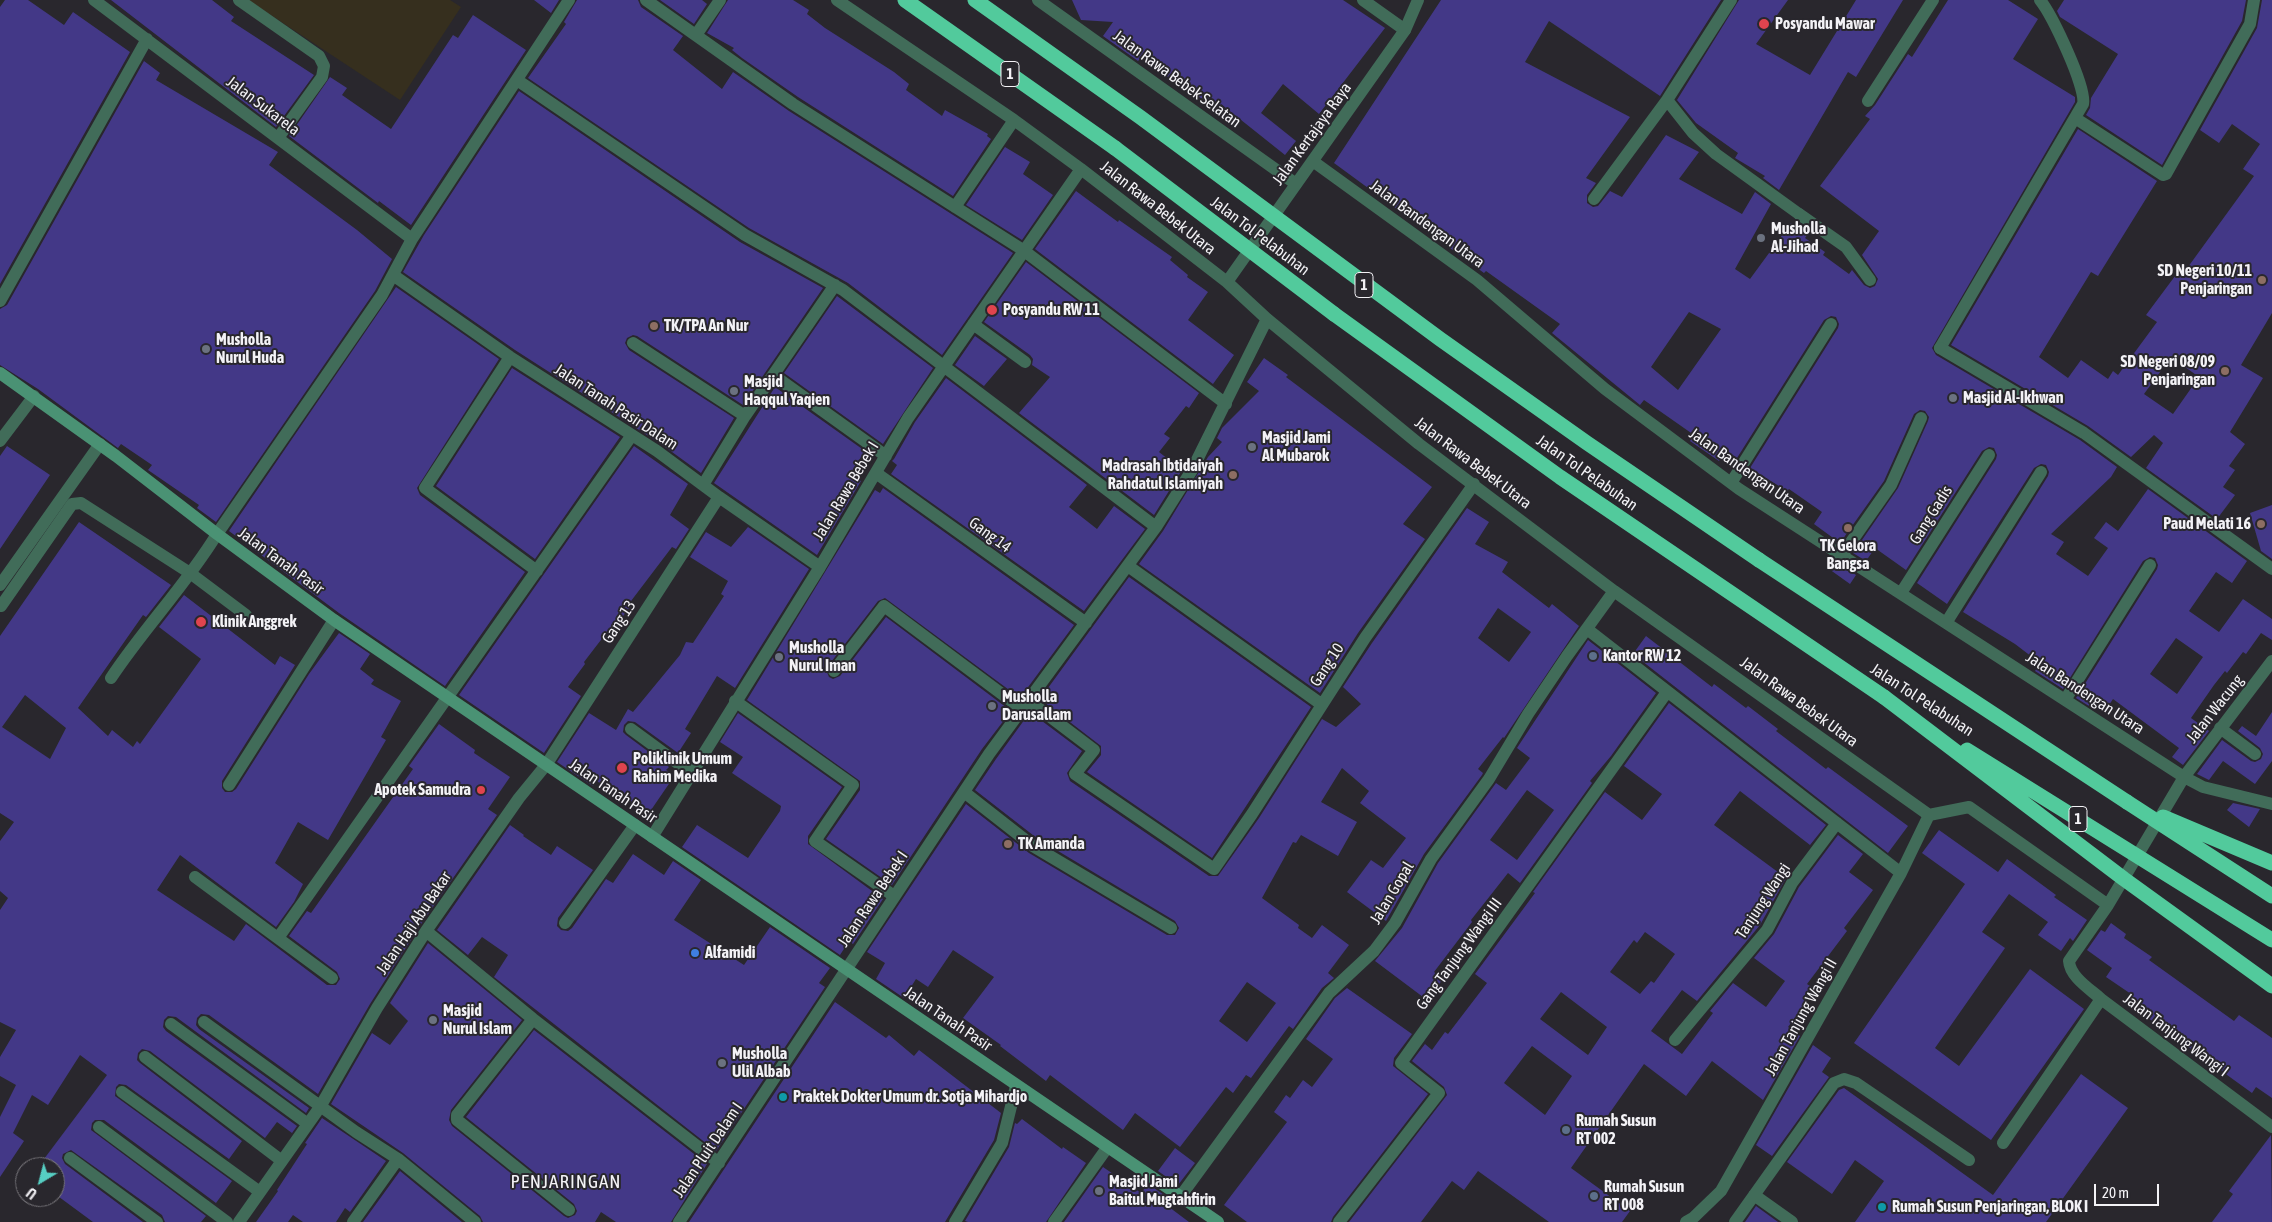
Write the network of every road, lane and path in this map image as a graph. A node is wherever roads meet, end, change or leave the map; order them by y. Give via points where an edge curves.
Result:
1 (94, 0) edge
2 (239, 0) edge
3 (569, 0) edge
4 (646, 0) edge
5 (720, 0) edge
6 (837, 0) edge
7 (905, 0) edge
8 (975, 0) edge
9 (1038, 0) edge
10 (1363, 0) edge
11 (1418, 0) edge
12 (1731, 0) edge
13 (1933, 0) edge
14 (2040, 0) edge
15 (2254, 0) edge
16 (1405, 30) junction
17 (696, 35) junction
18 (147, 39) junction
19 (517, 80) junction
20 (1667, 100) junction
21 (1868, 101) dead end
22 (2074, 118) junction
23 (1014, 120) junction
24 (278, 138) junction
25 (1314, 162) junction
26 (1081, 169) junction
27 (1296, 184) junction
28 (1594, 199) dead end
29 (955, 208) junction
30 (412, 239) junction
31 (1023, 250) junction
32 (393, 276) junction
33 (1870, 280) dead end
34 (1227, 282) junction
35 (835, 285) junction
36 (0, 301) edge
37 (1267, 319) junction
38 (972, 324) junction
39 (1831, 324) dead end
40 (633, 343) dead end
41 (510, 357) junction
42 (1024, 362) dead end
43 (944, 367) junction
44 (0, 373) edge
45 (773, 376) junction
46 (34, 396) junction
47 (1226, 404) junction
48 (745, 416) junction
49 (1922, 418) dead end
50 (632, 435) junction
51 (0, 441) edge
52 (100, 444) junction
53 (1989, 455) dead end
54 (886, 456) junction
55 (2040, 472) dead end
56 (876, 473) junction
57 (1731, 483) junction
58 (1474, 484) junction
59 (704, 485) junction
60 (719, 498) junction
61 (1156, 527) junction
62 (216, 534) junction
63 (1842, 555) junction
64 (2150, 565) dead end
65 (1128, 566) junction
66 (820, 567) junction
67 (2272, 569) edge
68 (537, 571) junction
69 (190, 573) junction
70 (0, 585) edge
71 (1614, 591) junction
72 (1901, 593) junction
73 (1, 606) dead end
74 (246, 615) dead end
75 (334, 620) junction
76 (1086, 623) junction
77 (1946, 623) junction
78 (1587, 629) junction
79 (2272, 661) edge
80 (834, 670) dead end
81 (111, 678) dead end
82 (1668, 692) junction
83 (446, 697) junction
84 (1884, 697) junction
85 (736, 700) junction
86 (2065, 700) junction
87 (1321, 704) junction
88 (1025, 705) junction
89 (2220, 728) junction
90 (631, 729) dead end
91 (2255, 754) dead end
92 (546, 765) junction
93 (691, 773) junction
94 (2184, 777) junction
95 (229, 785) dead end
96 (964, 792) junction
97 (2127, 802) junction
98 (2272, 804) edge
99 (1929, 815) junction
100 (1837, 823) junction
101 (635, 825) junction
102 (652, 837) junction
103 (2272, 863) edge
104 (1901, 873) junction
105 (195, 877) dead end
106 (894, 896) junction
107 (2272, 896) edge
108 (2108, 905) junction
109 (565, 923) dead end
110 (1170, 928) dead end
111 (426, 931) junction
112 (278, 938) junction
113 (2272, 940) edge
114 (2069, 961) joint
115 (846, 969) junction
116 (332, 978) dead end
117 (2272, 986) edge
118 (2101, 999) junction
119 (533, 1019) junction
120 (204, 1022) dead end
121 (171, 1024) dead end
122 (1675, 1040) dead end
123 (145, 1057) dead end
124 (1016, 1086) junction
125 (122, 1092) dead end
126 (320, 1107) junction
127 (308, 1124) junction
128 (2272, 1127) edge
129 (99, 1128) dead end
130 (2003, 1143) dead end
131 (1106, 1148) junction
132 (70, 1158) dead end
133 (398, 1158) junction
134 (1969, 1160) dead end
135 (282, 1161) junction
136 (719, 1162) junction
137 (260, 1192) junction
138 (1754, 1195) junction
139 (1180, 1197) junction
140 (569, 1210) dead end
141 (471, 1221) edge
142 (157, 1222) edge
143 (227, 1222) edge
144 (239, 1222) edge
145 (353, 1222) edge
146 (679, 1222) edge
147 (955, 1222) edge
148 (1054, 1222) edge
149 (1218, 1222) edge
150 (1339, 1222) edge
151 (1686, 1222) edge
152 (1735, 1222) edge
153 (1792, 1222) edge

1 - 18 street, Jalan Sukarela
2 - 24 street via 319,56 324,66 322,77
3 - 19 street
4 - 17 street
5 - 17 street
6 - 23 street, Jalan Rawa Bebek Utara
7 - 84 highway, Jalan Tol Pelabuhan / 1, bridge via 1115,148 1334,314 1529,454
8 - 97 highway, Jalan Tol Pelabuhan / 1, bridge via 1587,444
9 - 27 street, Jalan Rawa Bebek Selatan
10 - 16 street
11 - 16 street, Jalan Kertajaya Raya
12 - 20 street
13 - 21 street
14 - 22 street via 2057,27 2080,83 2084,101
15 - 22 street via 2250,24 2166,174
16 - 25 street, Jalan Kertajaya Raya
17 - 29 street via 793,104
18 - 24 street, Jalan Sukarela
18 - 36 street
19 - 30 street
19 - 35 street via 745,235
20 - 28 street
20 - 33 street via 1693,133 1716,154 1846,247
22 - 67 street via 1940,348 2084,433
23 - 26 street, Jalan Rawa Bebek Utara
23 - 29 street
24 - 30 street, Jalan Sukarela
25 - 27 street, Jalan Kertajaya Raya
25 - 57 street, Jalan Bandengan Utara via 1477,280 1605,389
26 - 31 street, Jalan Rawa Bebek I
26 - 34 street, Jalan Rawa Bebek Utara
27 - 34 street, Jalan Kertajaya Raya
29 - 31 street
30 - 32 street
31 - 38 street, Jalan Rawa Bebek I
31 - 47 street
32 - 41 street, Jalan Tanah Pasir Dalam
32 - 62 street
34 - 37 street, Jalan Rawa Bebek Utara
35 - 43 street
35 - 45 street
37 - 47 street, Jalan Rawa Bebek I
37 - 58 street, Jalan Rawa Bebek Utara via 1419,444
38 - 42 street
38 - 43 street, Jalan Rawa Bebek I
39 - 57 street
40 - 48 street
41 - 50 street, Jalan Tanah Pasir Dalam
41 - 68 street via 425,488
43 - 54 street, Jalan Rawa Bebek I
43 - 61 street
44 - 46 street, Jalan Tanah Pasir
45 - 48 street
45 - 54 street
46 - 51 street
46 - 52 street, Jalan Tanah Pasir
47 - 61 street, Jalan Rawa Bebek I via 1192,470
48 - 59 street
49 - 63 street via 1891,485
50 - 59 street, Jalan Tanah Pasir Dalam
50 - 68 street
52 - 62 street, Jalan Tanah Pasir
52 - 70 street
53 - 72 street, Gang Gadis
54 - 56 street, Jalan Rawa Bebek I
55 - 77 street
56 - 66 street, Jalan Rawa Bebek I
56 - 76 street, Gang 14
57 - 63 street, Jalan Bandengan Utara
58 - 71 street, Jalan Rawa Bebek Utara
58 - 87 street, Gang 10
59 - 60 street, Jalan Tanah Pasir Dalam
60 - 66 street, Jalan Tanah Pasir Dalam
60 - 92 street, Gang 13
61 - 65 street, Jalan Rawa Bebek I
62 - 69 street
62 - 75 street, Jalan Tanah Pasir
63 - 72 street, Jalan Bandengan Utara
64 - 86 street
65 - 76 street, Jalan Rawa Bebek I
65 - 87 street
66 - 85 street, Jalan Rawa Bebek I
68 - 83 street
69 - 73 street via 75,502
69 - 74 street
69 - 81 street
71 - 78 street, Jalan Gopal
71 - 99 street, Jalan Rawa Bebek Utara
72 - 77 street, Jalan Bandengan Utara
75 - 83 street, Jalan Tanah Pasir
75 - 95 street
76 - 88 street, Jalan Rawa Bebek I
77 - 86 street, Jalan Bandengan Utara
78 - 82 street
78 - 139 street, Jalan Gopal via 1528,714 1489,779 1431,859 1395,923 1374,951 1329,993
79 - 89 street, Jalan Wacung
80 - 88 street via 884,606
82 - 100 street
82 - 150 street, Gang Tanjung Wangi III via 1401,1063 1439,1092
83 - 92 street, Jalan Tanah Pasir
83 - 112 street
84 - 113 highway, Jalan Tol Pelabuhan / 1, bridge
84 - 117 highway, bridge via 2124,879
85 - 93 street, Jalan Rawa Bebek I
85 - 106 street via 853,785 814,841
86 - 94 street, Jalan Bandengan Utara
87 - 88 street, Gang 10 via 1214,869 1076,774 1094,750
88 - 96 street, Jalan Rawa Bebek I
89 - 91 street
89 - 94 street, Jalan Wacung
90 - 93 street
92 - 101 street, Jalan Tanah Pasir
92 - 111 street, Jalan Haji Abu Bakar
93 - 102 street, Jalan Rawa Bebek I
94 - 98 street, Jalan Bandengan Utara via 2203,787
94 - 108 street, Jalan Wacung
96 - 106 street, Jalan Rawa Bebek I
96 - 110 street via 1033,846
97 - 103 highway, bridge
97 - 107 highway, Jalan Tol Pelabuhan / 1, bridge
99 - 104 street, Jalan Tanjung Wangi II
99 - 108 street via 1969,808
100 - 104 street
100 - 122 street, Tanjung Wangi via 1792,883 1767,930
101 - 102 street, Jalan Tanah Pasir
101 - 109 street
102 - 115 street, Jalan Tanah Pasir
104 - 151 street, Jalan Tanjung Wangi II via 1721,1191
105 - 112 street
106 - 115 street, Jalan Rawa Bebek I
108 - 114 street, Jalan Wacung
111 - 119 street
111 - 126 street, Jalan Haji Abu Bakar
112 - 116 street
114 - 118 street, Jalan Tanjung Wangi I via 2069,968 2075,976
115 - 124 street, Jalan Tanah Pasir
115 - 136 street, Jalan Pluit Dalam I
118 - 128 street, Jalan Tanjung Wangi I
118 - 130 street
119 - 136 street
119 - 140 street via 456,1115 462,1126
120 - 126 street
121 - 127 street
123 - 135 street
124 - 131 street, Jalan Tanah Pasir
124 - 147 street via 1002,1143
125 - 137 street
126 - 127 street, Jalan Haji Abu Bakar
126 - 133 street
127 - 135 street, Jalan Haji Abu Bakar
129 - 143 street
131 - 139 street, Jalan Tanah Pasir
131 - 148 street
132 - 142 street
133 - 141 street
133 - 145 street
134 - 138 street via 1856,1083 1844,1079 1834,1083
135 - 137 street, Jalan Haji Abu Bakar
136 - 146 street, Jalan Pluit Dalam I
137 - 144 street, Jalan Haji Abu Bakar
138 - 152 street
138 - 153 street
139 - 149 street, Jalan Tanah Pasir

